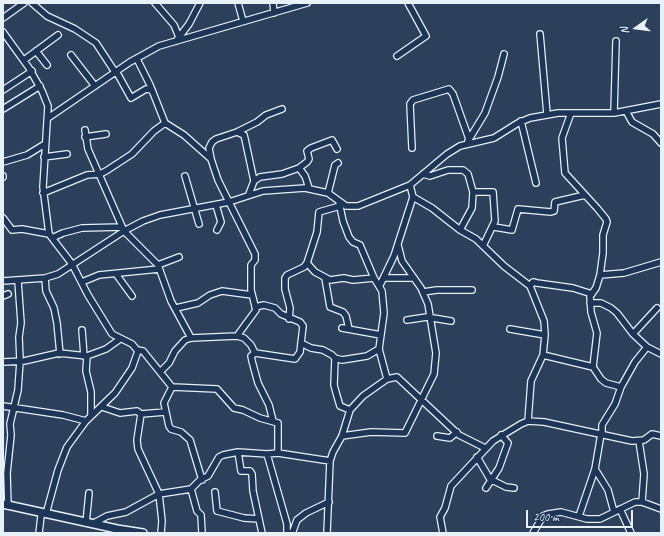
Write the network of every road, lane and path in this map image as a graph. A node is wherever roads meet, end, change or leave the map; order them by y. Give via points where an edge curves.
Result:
1 (24, 3) edge
2 (32, 3) edge
3 (155, 3) edge
4 (200, 3) edge
5 (238, 3) edge
6 (272, 3) edge
7 (307, 3) edge
8 (408, 3) edge
9 (274, 13) junction
10 (3, 18) edge
11 (243, 22) junction
12 (3, 32) edge
13 (540, 34) dead end
14 (58, 35) dead end
15 (177, 39) junction
16 (616, 41) dead end
17 (36, 51) junction
18 (504, 54) dead end
19 (71, 55) dead end
20 (397, 56) dead end
21 (137, 59) junction
22 (24, 60) junction
23 (46, 65) dead end
24 (32, 71) junction
25 (116, 71) junction
26 (40, 86) junction
27 (95, 86) junction
28 (3, 90) edge
29 (152, 90) junction
30 (661, 104) edge
31 (3, 109) edge
32 (282, 109) dead end
33 (626, 111) junction
34 (571, 113) junction
35 (614, 113) junction
36 (548, 114) junction
37 (48, 118) junction
38 (521, 121) junction
39 (165, 123) junction
40 (84, 130) dead end
41 (237, 132) junction
42 (106, 134) dead end
43 (85, 137) junction
44 (468, 141) junction
45 (661, 143) edge
46 (45, 144) junction
47 (412, 148) dead end
48 (337, 149) dead end
49 (68, 154) dead end
50 (44, 157) junction
51 (211, 159) junction
52 (3, 162) edge
53 (338, 163) dead end
54 (299, 168) junction
55 (100, 174) junction
56 (423, 174) junction
57 (185, 176) dead end
58 (254, 181) junction
59 (536, 183) dead end
60 (410, 185) junction
61 (309, 188) junction
62 (473, 192) junction
63 (43, 193) junction
64 (328, 193) junction
65 (249, 194) junction
66 (585, 195) junction
67 (413, 197) junction
68 (229, 202) junction
69 (340, 204) junction
70 (216, 205) junction
71 (195, 209) junction
72 (3, 218) edge
73 (199, 224) dead end
74 (494, 227) junction
75 (123, 229) junction
76 (217, 230) dead end
77 (460, 230) junction
78 (51, 236) junction
79 (398, 245) junction
80 (483, 246) junction
81 (179, 258) dead end
82 (661, 262) edge
83 (307, 263) junction
84 (72, 264) junction
85 (158, 267) junction
86 (116, 274) junction
87 (600, 275) junction
88 (44, 278) junction
89 (326, 278) junction
90 (374, 278) junction
91 (384, 278) junction
92 (414, 278) junction
93 (3, 281) edge
94 (18, 281) junction
95 (82, 282) junction
96 (380, 285) junction
97 (530, 286) junction
98 (472, 290) dead end
99 (423, 292) junction
100 (592, 294) junction
101 (252, 295) junction
102 (132, 296) dead end
103 (590, 304) junction
104 (256, 307) junction
105 (176, 308) junction
106 (657, 308) dead end
107 (431, 318) junction
108 (289, 319) junction
109 (406, 320) dead end
110 (451, 320) dead end
111 (342, 328) dead end
112 (349, 329) junction
113 (510, 329) dead end
114 (82, 330) dead end
115 (633, 334) junction
116 (381, 335) junction
117 (545, 335) junction
118 (237, 336) junction
119 (191, 338) junction
120 (120, 339) junction
121 (301, 343) junction
122 (648, 347) junction
123 (379, 349) junction
124 (138, 350) junction
125 (254, 353) junction
126 (60, 354) junction
127 (661, 354) edge
128 (543, 355) junction
129 (86, 356) junction
130 (335, 358) junction
131 (20, 361) junction
132 (3, 362) edge
133 (593, 367) junction
134 (160, 372) junction
135 (387, 379) junction
136 (172, 386) junction
137 (621, 387) junction
138 (421, 400) junction
139 (3, 406) edge
140 (102, 407) junction
141 (14, 408) junction
142 (350, 410) junction
143 (165, 412) junction
144 (141, 414) junction
145 (91, 416) junction
146 (86, 421) junction
147 (273, 421) junction
148 (528, 421) junction
149 (457, 432) junction
150 (602, 434) junction
151 (501, 435) junction
152 (342, 436) junction
153 (437, 436) dead end
154 (661, 436) edge
155 (639, 441) junction
156 (486, 448) junction
157 (238, 452) junction
158 (278, 453) junction
159 (267, 454) junction
160 (477, 457) junction
161 (330, 461) junction
162 (595, 469) junction
163 (202, 480) junction
164 (493, 480) junction
165 (191, 488) junction
166 (486, 488) dead end
167 (514, 488) dead end
168 (89, 492) dead end
169 (215, 492) dead end
170 (160, 494) junction
171 (329, 502) junction
172 (642, 502) junction
173 (5, 506) edge
174 (620, 509) junction
175 (661, 509) edge
176 (614, 512) junction
177 (44, 515) junction
178 (579, 516) junction
179 (258, 519) junction
180 (89, 523) junction
181 (39, 533) edge
182 (122, 533) edge
183 (143, 533) edge
184 (161, 533) edge
185 (202, 533) edge
186 (262, 533) edge
187 (288, 533) edge
188 (327, 533) edge
189 (443, 533) edge
190 (533, 533) edge
191 (631, 533) edge

1 - 10 street
2 - 25 street via 47,16 96,43
3 - 15 street via 174,25
4 - 15 street via 189,24
5 - 11 street
6 - 9 street
7 - 9 street
8 - 20 street via 426,36
9 - 11 street
11 - 15 street
12 - 22 street
13 - 36 street
14 - 17 street
15 - 21 street
16 - 35 street
17 - 22 street
17 - 23 street
18 - 44 street via 485,113
19 - 27 street
21 - 25 street
21 - 29 street
22 - 24 street
24 - 26 street
24 - 28 street
25 - 27 street
25 - 29 street via 130,98 146,89
26 - 31 street
26 - 37 street via 48,106
27 - 37 street
29 - 39 street
30 - 33 street
32 - 41 street
33 - 35 street
33 - 45 street via 632,122 652,134
34 - 35 street
34 - 36 street
34 - 66 street via 562,138 564,171
36 - 38 street
37 - 46 street
38 - 44 street via 494,138
38 - 59 street
39 - 51 street via 184,135
39 - 55 street via 132,154
40 - 43 street
41 - 51 street via 212,142 209,148
41 - 58 street via 244,135
42 - 43 street
43 - 55 street via 88,150
44 - 47 street via 453,94 449,89 413,100 410,104
44 - 56 street
46 - 50 street
46 - 52 street via 27,155
48 - 54 street via 332,140 311,148 307,151 309,161
49 - 50 street
50 - 63 street
51 - 68 street
53 - 64 street via 335,165
54 - 58 street via 282,174 260,177
54 - 61 street
55 - 63 street via 87,175
55 - 75 street
56 - 60 street
56 - 62 street via 430,176 448,170 463,170 468,174
57 - 71 street
58 - 65 street
60 - 67 street
60 - 69 street via 358,206
61 - 64 street
61 - 65 street
62 - 74 street via 493,193
62 - 77 street via 472,208
63 - 78 street
64 - 69 street
65 - 68 street
66 - 74 street via 555,202 554,211 551,212 518,210 512,230
66 - 87 street via 607,222 603,235
67 - 77 street
67 - 79 street
68 - 70 street
68 - 101 street via 255,254 251,265
69 - 83 street via 319,212 317,232
69 - 90 street via 349,237 352,242 360,245
70 - 71 street
70 - 76 street via 221,222
71 - 73 street
71 - 75 street via 154,217
72 - 78 street via 12,230 22,229
74 - 80 street
75 - 78 street via 82,228
75 - 84 street
75 - 85 street
77 - 80 street
78 - 84 street
79 - 91 street
79 - 92 street via 402,261
80 - 97 street
81 - 85 street
82 - 87 street via 624,273
83 - 89 street via 315,272
83 - 108 street via 285,278 290,308
84 - 88 street via 58,274
84 - 95 street
85 - 86 street
85 - 105 street via 166,291
86 - 95 street via 99,275
86 - 102 street
87 - 100 street
88 - 94 street
88 - 126 street via 46,291 54,308
89 - 90 street
89 - 112 street via 330,307 346,316
90 - 96 street
91 - 92 street
91 - 96 street
92 - 99 street
93 - 94 street
94 - 131 street
95 - 120 street via 105,324 112,334
96 - 116 street via 384,312
97 - 100 street via 533,282 541,283
97 - 117 street via 544,321
98 - 99 street
99 - 107 street
100 - 103 street
101 - 104 street
101 - 105 street via 222,291 198,303
103 - 115 street via 597,302 611,308
103 - 133 street via 597,333
104 - 108 street via 264,305 275,308
104 - 118 street via 256,312
105 - 119 street
106 - 115 street
107 - 109 street
107 - 110 street
107 - 138 street via 437,361 432,381
108 - 121 street via 303,324
111 - 112 street
112 - 116 street
113 - 117 street
114 - 129 street
115 - 122 street
116 - 123 street
117 - 128 street
118 - 119 street
118 - 125 street via 248,341
119 - 134 street via 185,340
120 - 124 street
120 - 129 street via 106,349
121 - 125 street via 300,352 295,359
121 - 130 street via 323,350
122 - 127 street
122 - 137 street via 635,362
123 - 130 street via 364,357 342,360
123 - 135 street
124 - 134 street via 142,351
124 - 140 street via 126,378
125 - 147 street via 251,356 258,383 269,405
126 - 129 street
126 - 131 street
128 - 133 street
128 - 148 street via 532,381
129 - 145 street
130 - 142 street via 334,385 337,396 340,406
131 - 132 street
131 - 141 street
133 - 137 street via 606,383
134 - 136 street
135 - 138 street via 397,377
135 - 142 street via 362,396
136 - 143 street via 164,399
136 - 147 street via 217,389 234,408
137 - 150 street via 615,404 602,425
138 - 149 street
138 - 152 street via 405,433 370,432
139 - 141 street
140 - 144 street via 120,413 137,411
140 - 145 street
141 - 146 street
141 - 173 street via 10,424
142 - 152 street
143 - 144 street
143 - 163 street via 171,429 181,432 190,440
144 - 170 street via 136,440 138,449
145 - 146 street
146 - 177 street via 72,438 62,457
147 - 158 street via 278,423
148 - 150 street
148 - 151 street
149 - 153 street via 450,438
149 - 156 street
150 - 155 street
150 - 162 street
151 - 156 street
151 - 164 street via 508,443
152 - 161 street
154 - 155 street via 652,434
155 - 172 street via 644,474
156 - 160 street
157 - 159 street
157 - 163 street via 219,457 208,476
157 - 179 street via 241,471 250,471 252,474
158 - 159 street
158 - 161 street
159 - 187 street
160 - 164 street
160 - 189 street via 451,486 440,517
161 - 171 street
162 - 176 street via 608,490
162 - 178 street
163 - 165 street
164 - 166 street
164 - 167 street
165 - 170 street
165 - 185 street via 197,511 201,515
168 - 180 street
169 - 179 street via 217,511
170 - 180 street via 126,512
170 - 184 street
171 - 187 street via 306,513 297,520 293,531
171 - 188 street
172 - 174 street via 635,502
172 - 175 street
173 - 177 main road
174 - 176 street
174 - 191 street
176 - 178 street via 600,519
177 - 180 main road
177 - 181 street
177 - 182 main road
178 - 190 street via 561,512 545,514
179 - 186 street
180 - 183 main road

